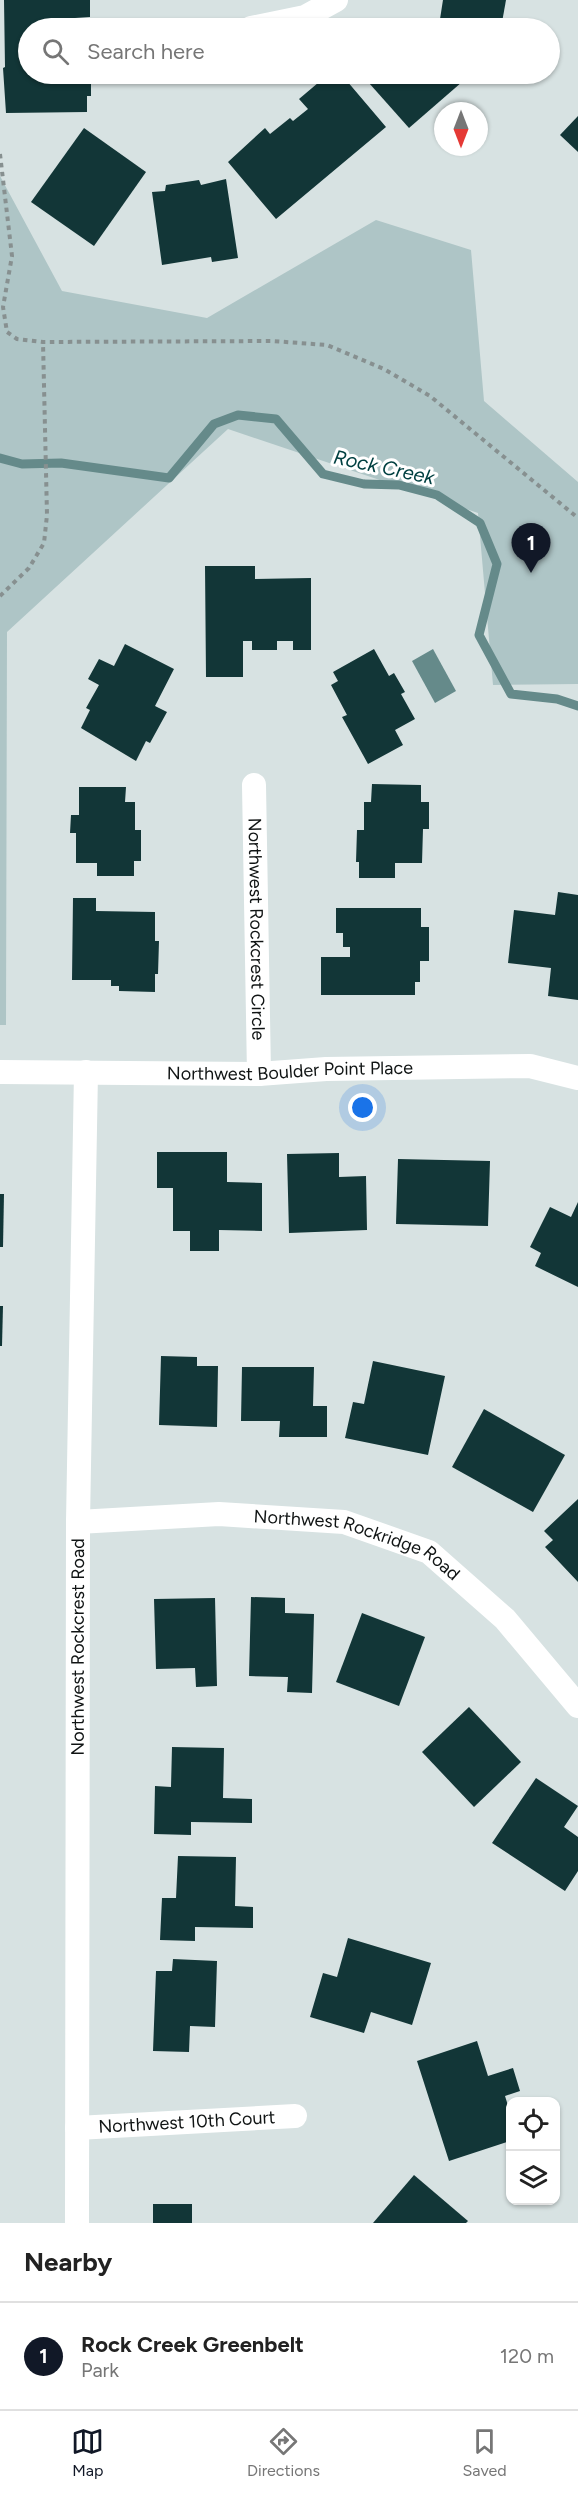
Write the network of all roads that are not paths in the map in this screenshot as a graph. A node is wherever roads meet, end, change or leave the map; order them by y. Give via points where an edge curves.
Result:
1 (336, 0) edge
2 (300, 18) edge
3 (254, 785) dead end
4 (0, 1072) edge
5 (86, 1072) junction
6 (260, 1074) junction
7 (578, 1078) edge
8 (78, 1522) junction
9 (578, 1706) edge
10 (295, 2116) dead end
11 (77, 2128) junction
12 (77, 2223) edge

1 - 2 street
3 - 6 street, Northwest Rockcrest Circle
4 - 5 street, Northwest Boulder Point Place
5 - 6 street, Northwest Boulder Point Place
5 - 8 street, Northwest Rockcrest Road
6 - 7 street, Northwest Boulder Point Place via 326,1069 530,1066
8 - 9 street, Northwest Rockridge Road via 219,1514 344,1522 429,1552 505,1619
8 - 11 street, Northwest Rockcrest Road
10 - 11 street, Northwest 10th Court
11 - 12 street, Northwest Rockcrest Road

